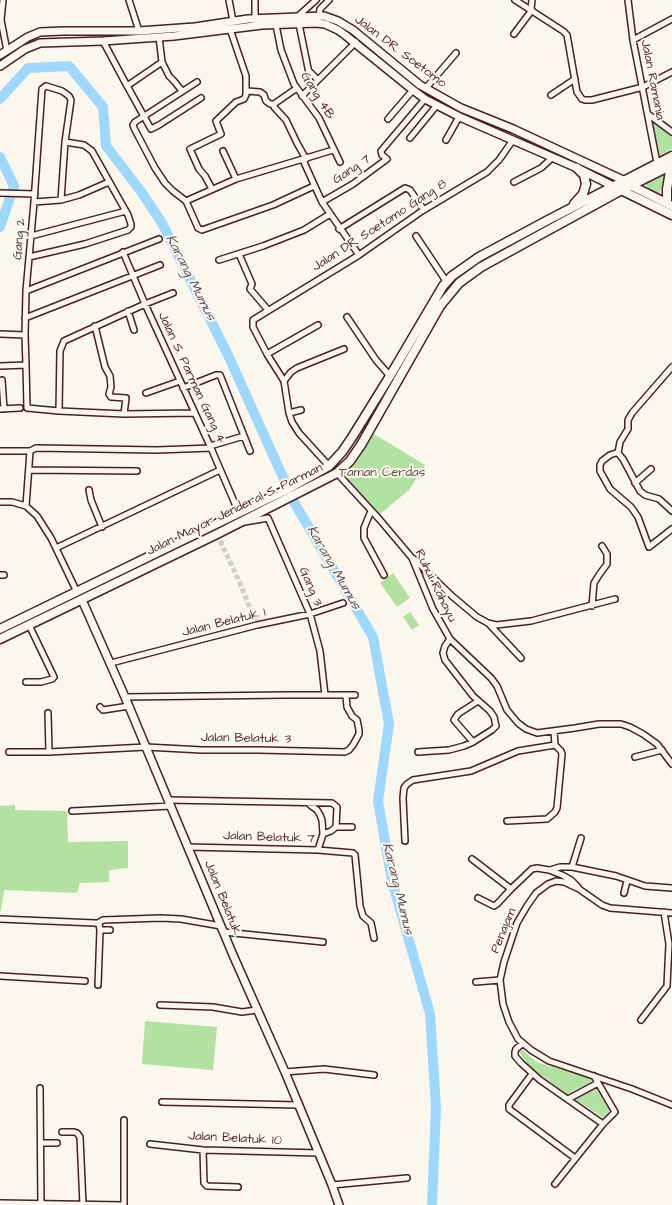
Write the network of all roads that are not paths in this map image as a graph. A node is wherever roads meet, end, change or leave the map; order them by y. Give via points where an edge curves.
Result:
1 (4, 0) edge
2 (129, 0) edge
3 (229, 0) edge
4 (255, 0) edge
5 (316, 0) edge
6 (329, 0) edge
7 (515, 0) edge
8 (532, 0) edge
9 (628, 0) edge
10 (532, 10) junction
11 (319, 16) junction
12 (255, 19) junction
13 (672, 19) edge
14 (298, 20) junction
15 (231, 21) junction
16 (276, 25) junction
17 (230, 30) junction
18 (139, 31) junction
19 (514, 34) dead end
20 (159, 38) junction
21 (632, 40) junction
22 (103, 41) junction
23 (356, 42) junction
24 (7, 51) junction
25 (456, 53) dead end
26 (0, 55) edge
27 (162, 62) junction
28 (0, 66) edge
29 (672, 72) edge
30 (402, 76) junction
31 (575, 79) junction
32 (318, 80) junction
33 (197, 82) dead end
34 (127, 86) junction
35 (643, 87) junction
36 (297, 88) junction
37 (426, 88) junction
38 (413, 90) junction
39 (247, 91) junction
40 (182, 92) junction
41 (551, 95) dead end
42 (302, 96) junction
43 (201, 98) dead end
44 (425, 98) junction
45 (274, 104) junction
46 (437, 105) junction
47 (648, 114) junction
48 (459, 117) junction
49 (144, 118) junction
50 (388, 118) dead end
51 (672, 132) edge
52 (410, 138) dead end
53 (446, 140) dead end
54 (512, 140) junction
55 (65, 142) junction
56 (333, 150) junction
57 (223, 152) dead end
58 (672, 156) edge
59 (552, 157) junction
60 (304, 159) junction
61 (340, 162) dead end
62 (657, 163) junction
63 (672, 165) edge
64 (577, 168) junction
65 (236, 179) junction
66 (109, 182) junction
67 (514, 182) dead end
68 (314, 186) junction
69 (613, 186) junction
70 (622, 186) junction
71 (631, 186) junction
72 (212, 189) junction
73 (0, 192) edge
74 (32, 194) junction
75 (61, 200) junction
76 (186, 201) junction
77 (34, 202) junction
78 (322, 202) junction
79 (670, 204) edge
80 (571, 208) junction
81 (424, 210) junction
82 (126, 211) junction
83 (330, 214) junction
84 (672, 215) edge
85 (340, 228) junction
86 (31, 236) junction
87 (416, 236) dead end
88 (159, 239) dead end
89 (123, 252) junction
90 (239, 254) junction
91 (359, 255) junction
92 (29, 257) junction
93 (219, 260) dead end
94 (160, 265) dead end
95 (133, 276) junction
96 (446, 281) junction
97 (26, 291) junction
98 (173, 292) dead end
99 (145, 304) junction
100 (268, 310) junction
101 (128, 311) junction
102 (347, 317) dead end
103 (25, 318) junction
104 (94, 326) junction
105 (318, 326) dead end
106 (134, 330) dead end
107 (0, 334) edge
108 (25, 335) junction
109 (344, 348) dead end
110 (267, 354) junction
111 (26, 365) junction
112 (0, 366) edge
113 (672, 367) edge
114 (390, 376) junction
115 (2, 380) dead end
116 (180, 381) junction
117 (284, 382) junction
118 (183, 388) junction
119 (146, 393) dead end
120 (20, 408) dead end
121 (2, 409) edge
122 (301, 410) dead end
123 (59, 411) junction
124 (195, 413) junction
125 (289, 413) junction
126 (124, 414) junction
127 (244, 436) junction
128 (351, 439) junction
129 (361, 445) junction
130 (210, 447) junction
131 (0, 450) edge
132 (30, 452) junction
133 (250, 452) dead end
134 (618, 453) junction
135 (329, 466) junction
136 (651, 469) dead end
137 (29, 470) junction
138 (220, 470) junction
139 (137, 471) dead end
140 (340, 476) junction
141 (636, 483) junction
142 (89, 490) dead end
143 (0, 502) edge
144 (26, 506) junction
145 (371, 511) junction
146 (672, 511) edge
147 (239, 513) junction
148 (239, 523) junction
149 (102, 527) junction
150 (672, 529) edge
151 (602, 546) dead end
152 (56, 548) junction
153 (412, 558) junction
154 (384, 575) dead end
155 (77, 592) junction
156 (615, 599) dead end
157 (82, 600) junction
158 (343, 603) dead end
159 (592, 606) junction
160 (310, 614) junction
161 (25, 617) junction
162 (488, 623) junction
163 (29, 626) junction
164 (0, 629) edge
165 (0, 639) edge
166 (450, 639) junction
167 (521, 658) dead end
168 (111, 663) junction
169 (26, 682) dead end
170 (325, 695) junction
171 (354, 695) dead end
172 (346, 696) junction
173 (125, 697) junction
174 (478, 701) junction
175 (129, 706) junction
176 (100, 707) dead end
177 (48, 713) dead end
178 (554, 731) junction
179 (473, 742) junction
180 (555, 745) junction
181 (146, 747) junction
182 (662, 750) junction
183 (9, 752) dead end
184 (49, 752) junction
185 (418, 752) dead end
186 (635, 757) dead end
187 (672, 764) edge
188 (170, 803) junction
189 (309, 803) junction
190 (72, 811) dead end
191 (507, 821) dead end
192 (336, 827) junction
193 (352, 827) dead end
194 (323, 834) junction
195 (581, 838) dead end
196 (405, 841) dead end
197 (188, 847) junction
198 (318, 850) junction
199 (472, 859) dead end
200 (572, 868) junction
201 (549, 870) junction
202 (627, 881) junction
203 (672, 888) edge
204 (510, 889) junction
205 (579, 889) junction
206 (624, 893) dead end
207 (478, 898) dead end
208 (664, 912) junction
209 (672, 912) edge
210 (0, 919) edge
211 (98, 923) junction
212 (223, 929) junction
213 (100, 930) junction
214 (110, 930) dead end
215 (374, 938) dead end
216 (323, 942) dead end
217 (0, 976) edge
218 (500, 980) junction
219 (85, 981) dead end
220 (476, 982) dead end
221 (98, 985) dead end
222 (160, 1005) dead end
223 (257, 1010) junction
224 (641, 1020) dead end
225 (522, 1043) junction
226 (285, 1072) junction
227 (532, 1074) junction
228 (374, 1075) dead end
229 (594, 1076) junction
230 (598, 1083) junction
231 (40, 1088) dead end
232 (568, 1099) junction
233 (162, 1102) dead end
234 (298, 1105) junction
235 (672, 1105) edge
236 (124, 1120) dead end
237 (603, 1124) junction
238 (62, 1132) dead end
239 (41, 1143) junction
240 (57, 1143) dead end
241 (150, 1144) dead end
242 (203, 1150) junction
243 (319, 1153) junction
244 (576, 1158) junction
245 (407, 1178) dead end
246 (555, 1184) dead end
247 (332, 1185) junction
248 (238, 1187) dead end
249 (0, 1203) edge
250 (82, 1204) edge
251 (41, 1205) edge
252 (124, 1205) edge
253 (339, 1205) edge

1 - 24 street via 1,20
2 - 18 street
3 - 15 street
4 - 12 street
5 - 14 street
6 - 11 street via 320,9
7 - 10 street
8 - 10 street
9 - 21 street, Jalan Ramania
10 - 19 street
10 - 31 street via 567,35
11 - 14 street, Jalan DR. Soetomo
11 - 30 street, Jalan DR. Soetomo via 334,19 367,40
12 - 14 street, Jalan DR. Soetomo
12 - 15 street, Jalan DR. Soetomo
13 - 21 street
14 - 16 street, Jalan DR. Soetomo
14 - 23 street, Jalan DR. Soetomo via 325,24
14 - 32 street via 308,73
15 - 17 street
15 - 18 street, Jalan DR. Soetomo
16 - 17 street, Jalan DR. Soetomo
16 - 36 street, Gang 4B via 282,50
17 - 20 street, Jalan DR. Soetomo
17 - 39 street via 245,73
18 - 24 street, Jalan DR. Soetomo via 40,32
20 - 22 street, Jalan DR. Soetomo
20 - 27 street
21 - 35 street, Jalan Ramania
22 - 28 street, Jalan DR. Soetomo via 33,45
22 - 34 street
23 - 30 street, Jalan DR. Soetomo
23 - 32 street
24 - 26 street, Jalan DR. Soetomo
25 - 37 street
27 - 34 street
27 - 40 street
29 - 35 street
30 - 37 street, Jalan DR. Soetomo
30 - 38 street, Jalan DR. Soetomo
31 - 35 street via 579,95 587,101
31 - 41 street
32 - 42 street
33 - 40 street
34 - 49 street
35 - 47 street, Jalan Ramania
36 - 42 street, Gang 4B
36 - 45 street
37 - 70 street, Jalan DR. Soetomo via 460,108 549,145
38 - 44 street, Jalan DR. Soetomo
38 - 50 street
39 - 45 street via 260,92 266,101
39 - 72 street via 244,98 216,121 221,134 190,149
40 - 49 street
42 - 56 street, Gang 4B via 319,118
43 - 49 street via 153,128
44 - 46 street, Jalan DR. Soetomo
44 - 78 street, Gang 7 via 382,151 387,159 353,184
45 - 60 street via 285,118
46 - 48 street, Jalan DR. Soetomo
46 - 52 street
47 - 51 street
47 - 62 street, Jalan Ramania
48 - 53 street
48 - 54 street, Jalan DR. Soetomo
49 - 76 street via 134,124 134,128 165,183
54 - 59 street, Jalan DR. Soetomo
54 - 81 street, Jalan DR Soetomo Gang 8 via 492,168
55 - 66 street via 88,147
55 - 74 street, Gang 2 via 70,97 62,91 44,86
55 - 75 street
56 - 60 street
56 - 61 street, Gang 4B
57 - 65 street
58 - 62 main road
59 - 64 street, Jalan DR. Soetomo
59 - 67 street via 541,168
60 - 65 street
60 - 68 street
62 - 70 main road
63 - 71 main road
63 - 79 main road via 668,189
64 - 69 street, Jalan DR. Soetomo
64 - 80 main road via 584,175 586,184 583,194
65 - 72 street
66 - 75 street
66 - 82 street
68 - 76 street via 273,205 202,230 198,228
68 - 78 street
69 - 70 main road, Jalan Mayor Jenderal S. Parman
69 - 80 main road, Jalan Mayor Jenderal S. Parman
70 - 71 main road, Jalan DR. Soetomo
70 - 84 main road
70 - 129 main road, Jalan Mayor Jenderal S. Parman via 481,267 452,290 424,331
71 - 79 main road, Jalan DR. Soetomo
72 - 76 street
73 - 74 street
74 - 77 street, Gang 2
75 - 77 street
77 - 86 street, Gang 2
78 - 83 street
80 - 96 main road, Jalan Mayor Jenderal S. Parman via 479,257
81 - 85 street via 410,190 405,188
81 - 91 street, Jalan DR Soetomo Gang 8
82 - 86 street
82 - 92 street via 131,224 128,230 85,244
83 - 85 street
83 - 90 street via 304,230
85 - 91 street
86 - 92 street, Gang 2
87 - 96 street
88 - 89 street
89 - 95 street, Jalan S. Parman Gang 4
89 - 97 street
90 - 93 street
90 - 100 street via 252,284 250,289
91 - 100 street, Jalan DR Soetomo Gang 8
92 - 97 street, Gang 2
94 - 95 street
95 - 99 street, Jalan S. Parman Gang 4
95 - 103 street
96 - 114 main road, Jalan Mayor Jenderal S. Parman
97 - 103 street, Gang 2
98 - 99 street
99 - 101 street
99 - 116 street, Jalan S. Parman Gang 4
100 - 110 street, Jalan DR Soetomo Gang 8 via 252,322
101 - 104 street
101 - 106 street
102 - 114 street
103 - 108 street, Gang 2
104 - 123 street via 66,340 61,346
104 - 126 street via 105,367 111,377 109,394 111,397 126,398
105 - 110 street
107 - 108 street
108 - 111 street, Gang 2
109 - 117 street via 297,368
110 - 117 street
111 - 112 street
111 - 123 street, Gang 2 via 27,408
113 - 134 street via 632,413
114 - 128 main road, Jalan Mayor Jenderal S. Parman
115 - 121 street
116 - 118 street, Jalan S. Parman Gang 4
116 - 119 street
117 - 125 street
118 - 124 street, Jalan S. Parman Gang 4
118 - 127 street via 220,375
120 - 121 street
122 - 125 street
123 - 126 street
124 - 126 street
124 - 130 street, Jalan S. Parman Gang 4
125 - 135 street via 299,432
127 - 130 street
127 - 133 street
128 - 129 main road
128 - 135 main road, Jalan Mayor Jenderal S. Parman
129 - 140 main road, Jalan Mayor Jenderal S. Parman
130 - 132 street via 157,450 36,448
130 - 138 street, Jalan S. Parman Gang 4
131 - 132 street
132 - 137 street
134 - 141 street
134 - 150 street via 605,458 600,465 600,471 610,489 631,507 638,517 649,547
135 - 147 main road, Jalan Mayor Jenderal S. Parman
136 - 141 street
137 - 139 street
137 - 144 street
138 - 147 street, Jalan S. Parman Gang 4
138 - 149 street
140 - 145 street, Ruhui Rahayu
140 - 148 main road, Jalan Mayor Jenderal S. Parman
141 - 146 street via 645,495 659,499
142 - 149 street
143 - 144 street
144 - 152 street via 37,516
145 - 153 street, Ruhui Rahayu
145 - 154 street via 364,528 364,538
147 - 155 main road, Jalan Mayor Jenderal S. Parman
148 - 157 main road, Jalan Mayor Jenderal S. Parman
148 - 160 street, Gang 3 via 268,518
149 - 152 street
151 - 159 street via 608,559 594,583
152 - 155 street
153 - 162 street via 452,596
153 - 166 street, Ruhui Rahayu via 433,609
155 - 161 main road, Jalan Mayor Jenderal S. Parman
156 - 159 street
157 - 163 main road, Jalan Mayor Jenderal S. Parman
157 - 168 street, Jalan Belatuk
158 - 160 street, Jalan Belatuk 1
159 - 162 street via 532,621 507,625
160 - 168 street, Jalan Belatuk 1
160 - 170 street, Gang 3 via 322,658
161 - 163 main road
161 - 164 main road, Jalan Mayor Jenderal S. Parman
162 - 167 street
163 - 165 main road, Jalan Mayor Jenderal S. Parman
163 - 169 street via 54,677 41,682
166 - 174 street via 443,653 445,660
166 - 178 street, Ruhui Rahayu via 491,678 507,710 518,723 536,733
168 - 173 street, Jalan Belatuk
170 - 172 street
170 - 173 street
171 - 172 street
172 - 181 street, Jalan Belatuk 3 via 347,707 357,720 359,734 353,745 345,752
173 - 175 street, Jalan Belatuk
174 - 179 street via 458,714 454,720
174 - 179 street via 490,711 496,726
175 - 176 street via 103,710
175 - 181 street, Jalan Belatuk
177 - 184 street
178 - 180 street
178 - 182 street, Ruhui Rahayu via 599,724 621,724 643,734
179 - 185 street via 449,750
180 - 191 street via 562,754 555,812 548,819
180 - 196 street via 518,751 471,771 413,780 404,788
181 - 184 street, Jalan Belatuk 3
181 - 188 street, Jalan Belatuk
182 - 186 street
182 - 187 street, Ruhui Rahayu
183 - 184 street, Jalan Belatuk 3
188 - 189 street
188 - 190 street
188 - 197 street, Jalan Belatuk
189 - 192 street via 335,805 338,811
189 - 194 street via 320,815
192 - 193 street
192 - 194 street
194 - 198 street
195 - 200 street
197 - 198 street, Jalan Belatuk 7
197 - 212 street, Jalan Belatuk
198 - 215 street, Jalan Belatuk 7 via 350,852 355,855 360,906 363,916 371,923
199 - 204 street
200 - 201 street via 560,867
200 - 202 street via 616,876
201 - 204 street via 532,869
201 - 205 street via 571,880
202 - 203 street via 645,886
202 - 206 street
204 - 207 street via 494,906
205 - 208 street, Penajam via 610,908
205 - 218 street, Penajam via 556,881 536,893 513,934
208 - 209 street, Penajam
208 - 224 street via 670,944 667,986
210 - 211 street
211 - 212 street via 103,920 162,918 181,919
211 - 213 street
212 - 216 street
212 - 223 street, Jalan Belatuk
213 - 214 street
213 - 221 street
217 - 219 street
218 - 220 street
218 - 225 street, Penajam via 503,1004 509,1022
222 - 223 street via 213,1007 242,1012
223 - 226 street, Jalan Belatuk
225 - 227 street via 516,1049 515,1056
225 - 229 street, Penajam via 549,1061
226 - 228 street via 324,1069
226 - 234 street, Jalan Belatuk
227 - 232 street
227 - 244 street via 509,1105 509,1109
229 - 230 street
229 - 235 street, Penajam
230 - 232 street
230 - 237 street via 615,1112
231 - 239 street
232 - 237 street
233 - 234 street
234 - 243 street, Jalan Belatuk
236 - 252 street
237 - 244 street
238 - 250 street via 74,1132 80,1137
239 - 240 street
239 - 251 street
241 - 242 street, Jalan Belatuk 10
242 - 243 street, Jalan Belatuk 10
242 - 248 street via 204,1183 208,1186
243 - 247 street, Jalan Belatuk
244 - 246 street
245 - 247 street
247 - 253 street, Jalan Belatuk
249 - 251 street
250 - 251 street
250 - 252 street

